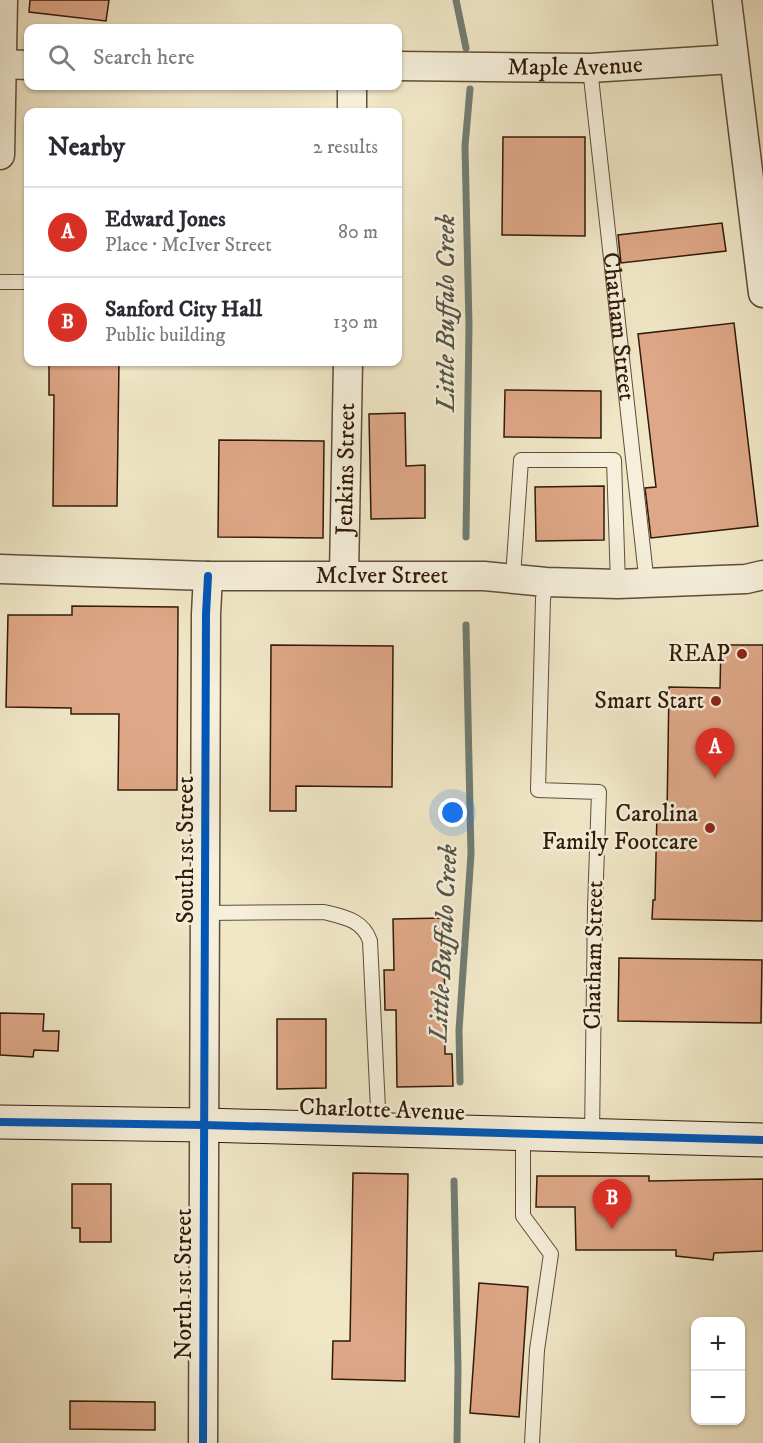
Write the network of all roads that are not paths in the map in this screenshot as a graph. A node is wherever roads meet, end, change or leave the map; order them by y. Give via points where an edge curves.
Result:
1 (3, 0) edge
2 (727, 0) edge
3 (732, 50) junction
4 (10, 64) edge
5 (402, 66) edge
6 (590, 68) junction
7 (352, 90) edge
8 (352, 108) edge
9 (0, 155) edge
10 (0, 282) edge
11 (24, 282) edge
12 (763, 293) edge
13 (348, 366) edge
14 (0, 569) edge
15 (344, 575) junction
16 (763, 575) edge
17 (208, 576) junction
18 (513, 578) junction
19 (546, 582) junction
20 (618, 585) junction
21 (647, 585) junction
22 (205, 913) junction
23 (0, 1122) edge
24 (204, 1125) junction
25 (379, 1130) junction
26 (523, 1134) junction
27 (592, 1135) junction
28 (763, 1140) edge
29 (203, 1443) edge
30 (532, 1443) edge

1 - 4 street
2 - 3 street
3 - 6 street, Maple Avenue
3 - 12 street
4 - 9 street
5 - 6 street, Maple Avenue
6 - 21 lane, Chatham Street
7 - 8 street
10 - 11 lane
13 - 15 street, Jenkins Street
14 - 17 street, McIver Street
15 - 17 street, McIver Street
15 - 18 street, McIver Street
16 - 21 street, McIver Street
17 - 22 street, South 1st Street
18 - 19 street, McIver Street
18 - 20 lane via 521,459 614,460
19 - 20 street, McIver Street
19 - 27 lane, Chatham Street via 538,790 599,792
20 - 21 street, McIver Street
22 - 24 street, South 1st Street
22 - 25 lane via 324,912 343,916 366,931 370,941
23 - 24 street, Charlotte Avenue
24 - 25 street, Charlotte Avenue
24 - 29 street, North 1st Street
25 - 26 street, Charlotte Avenue
26 - 27 street, Charlotte Avenue
26 - 30 lane via 523,1216 551,1254 537,1350
27 - 28 street, Charlotte Avenue

